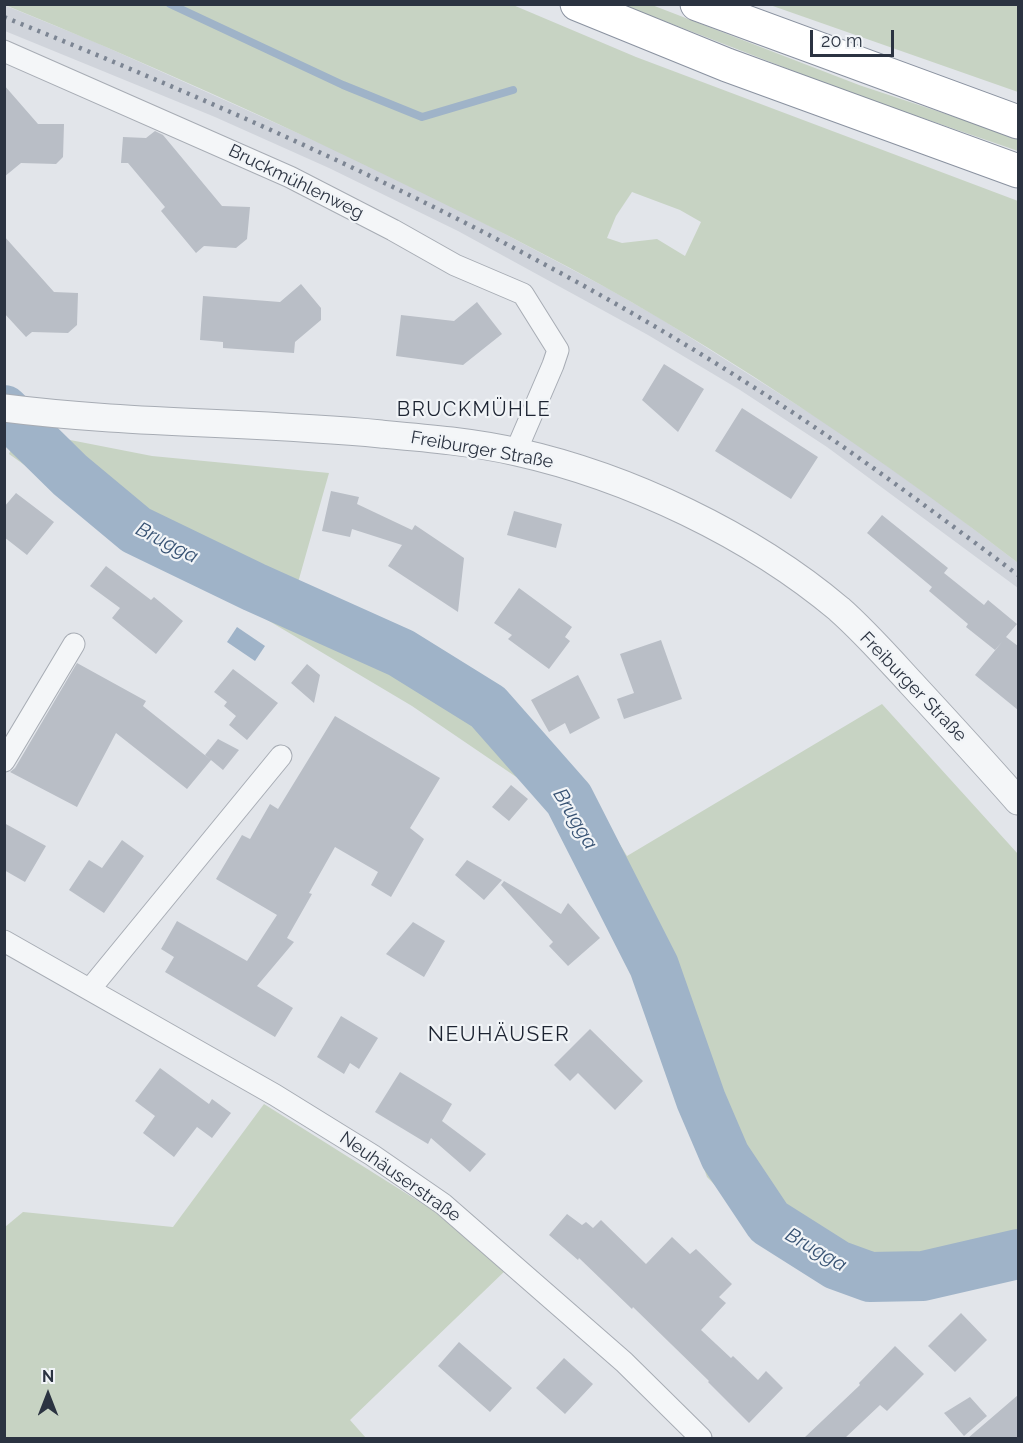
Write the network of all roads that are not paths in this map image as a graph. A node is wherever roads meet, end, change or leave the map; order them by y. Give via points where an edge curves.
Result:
1 (577, 4) edge
2 (697, 4) edge
3 (4, 51) edge
4 (1018, 122) edge
5 (1018, 171) edge
6 (4, 408) edge
7 (516, 452) junction
8 (74, 644) dead end
9 (281, 756) dead end
10 (4, 761) edge
11 (1018, 801) edge
12 (4, 942) edge
13 (90, 989) junction
14 (701, 1438) edge

1 - 5 highway via 727,65
2 - 4 highway
3 - 7 street, Bruckmühlenweg via 290,177 454,265 523,294 558,350
6 - 7 street, Freiburger Straße via 97,418 308,427 428,438
7 - 11 street, Freiburger Straße via 631,487 687,513 811,588 840,610 896,667
8 - 10 street
9 - 13 street
12 - 13 street, Neuhäuserstraße
13 - 14 street, Neuhäuserstraße via 290,1104 443,1204 624,1362

